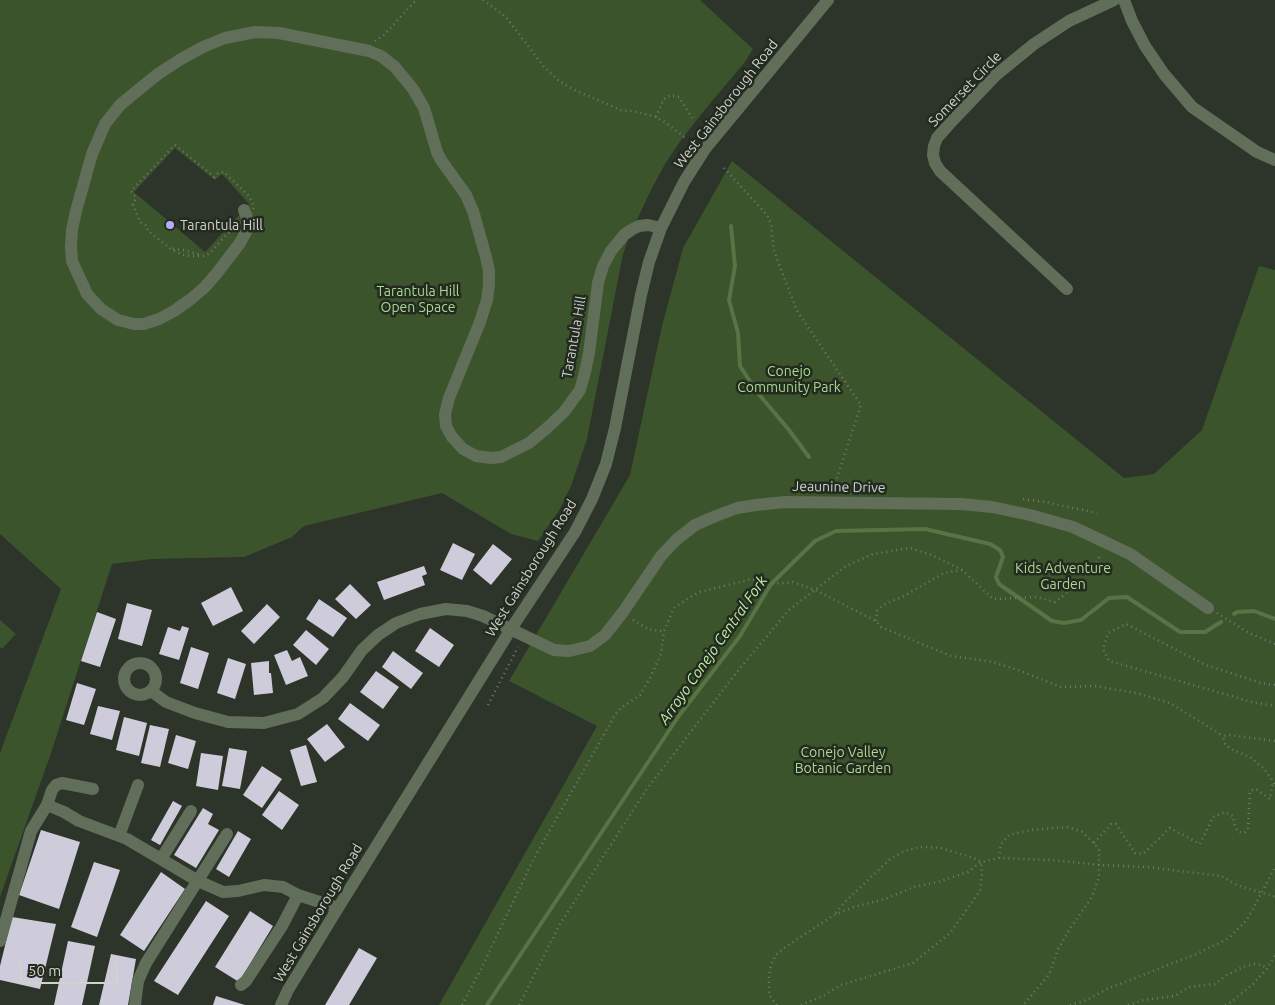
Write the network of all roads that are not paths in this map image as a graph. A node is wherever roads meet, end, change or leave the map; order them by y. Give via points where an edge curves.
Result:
1 (827, 0) edge
2 (1114, 0) edge
3 (1124, 0) edge
4 (1275, 160) edge
5 (246, 214) road end
6 (661, 228) junction
7 (1067, 289) dead end
8 (1208, 608) road end
9 (511, 629) junction
10 (151, 691) dead end
11 (138, 785) dead end
12 (94, 789) dead end
13 (47, 805) junction
14 (191, 811) dead end
15 (227, 834) dead end
16 (119, 836) junction
17 (161, 858) junction
18 (198, 881) junction
19 (298, 895) junction
20 (338, 908) junction
21 (0, 941) edge
22 (241, 985) dead end
23 (135, 1005) edge
24 (281, 1005) edge

1 - 6 street, West Gainsborough Road via 705,149
2 - 7 street, Somerset Circle via 1068,21 1034,44 996,75 952,120 934,146 933,155 940,171
3 - 4 street via 1150,53 1192,106 1257,152
5 - 6 street, Tarantula Hill via 249,222 240,244 205,287 174,311 144,324 118,320 101,309 87,294 72,261 76,211 92,154 105,124 120,105 181,59 224,38 255,32 279,33 369,51 395,67 424,108 436,152 470,203 486,257 489,272 487,300 445,414 446,426 463,449 476,456 490,458 501,457 528,443 564,412 580,390 585,372 603,266 631,230 639,226
6 - 9 street, West Gainsborough Road via 641,295 606,464 575,532
8 - 9 street, Jeaunine Drive via 1130,554 1066,525 1030,515 961,504 785,502 738,508 695,525 661,556 605,635 590,646 569,651 554,650
9 - 10 street, Jeaunine Drive via 467,611 446,609 396,623 362,650 323,698 298,714 264,723 228,722 195,713 166,702
9 - 20 street, West Gainsborough Road
11 - 16 street
12 - 13 street via 62,783 56,785
13 - 16 street
13 - 21 street via 31,831
14 - 17 street
15 - 18 street
16 - 17 street
17 - 18 street
18 - 19 street via 223,892 264,885 283,887
18 - 23 street via 146,963 138,981
19 - 20 street
19 - 22 street via 282,926
20 - 24 street, West Gainsborough Road

